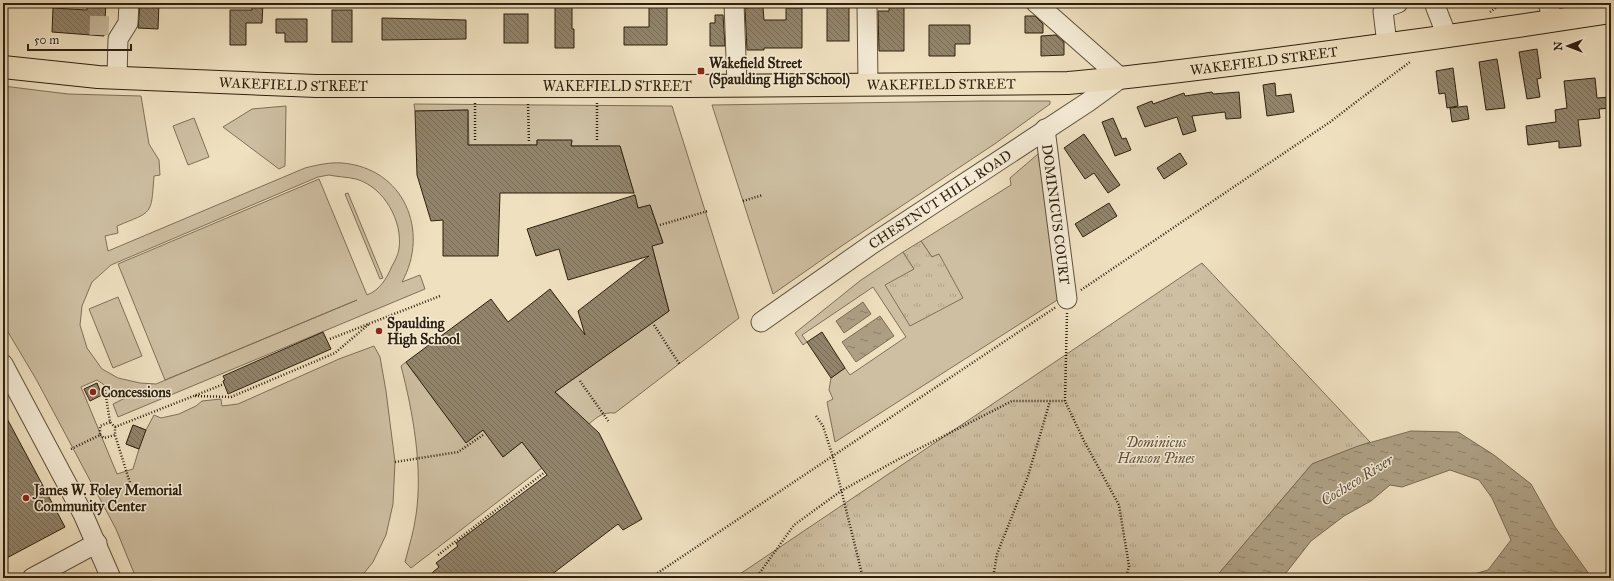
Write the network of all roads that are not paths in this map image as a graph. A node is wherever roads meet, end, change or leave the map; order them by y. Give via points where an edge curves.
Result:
1 (128, 3) edge
2 (734, 3) edge
3 (867, 3) edge
4 (1036, 3) edge
5 (1398, 3) edge
6 (1434, 3) edge
7 (1550, 12) edge
8 (1611, 12) edge
9 (1447, 36) junction
10 (1387, 44) junction
11 (3, 67) edge
12 (117, 77) junction
13 (1121, 78) junction
14 (868, 84) junction
15 (737, 85) junction
16 (1045, 129) junction
17 (1067, 299) road end
18 (761, 322) dead end
19 (3, 364) edge
20 (97, 544) junction
21 (32, 578) edge
22 (111, 578) edge

1 - 12 street via 128,23 118,39
2 - 15 street
3 - 14 street
4 - 13 street
5 - 10 street via 1383,11
6 - 9 street
7 - 8 main road, WAKEFIELD STREET
7 - 9 main road, WAKEFIELD STREET
9 - 10 main road, WAKEFIELD STREET
10 - 13 main road, WAKEFIELD STREET
11 - 12 main road, WAKEFIELD STREET
12 - 15 main road, WAKEFIELD STREET via 316,86
13 - 14 main road, WAKEFIELD STREET via 1068,83
13 - 16 street, CHESTNUT HILL ROAD
14 - 15 main road, WAKEFIELD STREET
16 - 17 street, DOMINICUS COURT
16 - 18 street, CHESTNUT HILL ROAD
19 - 20 street
20 - 21 street
20 - 22 street

